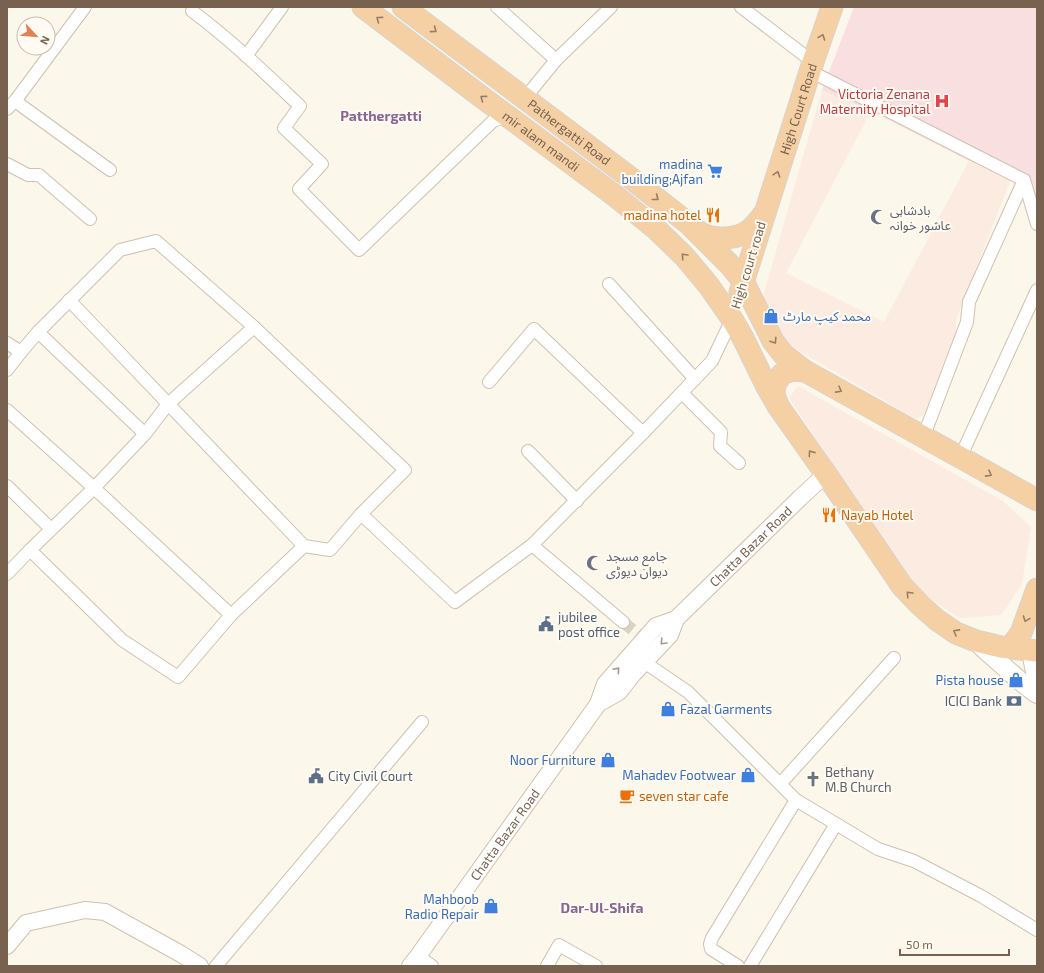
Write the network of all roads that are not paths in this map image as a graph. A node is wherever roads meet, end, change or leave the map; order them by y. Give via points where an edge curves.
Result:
1 (85, 7) edge
2 (282, 7) edge
3 (363, 7) edge
4 (403, 7) edge
5 (498, 7) edge
6 (611, 7) edge
7 (741, 7) edge
8 (832, 7) edge
9 (192, 11) dead end
10 (246, 56) junction
11 (556, 60) junction
12 (811, 67) junction
13 (525, 98) junction
14 (11, 105) edge
15 (507, 116) junction
16 (7, 164) edge
17 (110, 170) dead end
18 (1024, 180) junction
19 (765, 211) junction
20 (90, 219) dead end
21 (689, 224) junction
22 (1037, 224) edge
23 (743, 281) junction
24 (608, 284) dead end
25 (1037, 290) edge
26 (69, 300) junction
27 (732, 320) junction
28 (254, 327) junction
29 (38, 332) junction
30 (7, 343) edge
31 (21, 352) junction
32 (7, 370) edge
33 (804, 371) junction
34 (695, 379) junction
35 (489, 382) dead end
36 (682, 393) junction
37 (168, 404) junction
38 (778, 406) junction
39 (7, 410) edge
40 (144, 434) junction
41 (643, 434) junction
42 (923, 438) junction
43 (528, 451) dead end
44 (960, 458) junction
45 (739, 463) dead end
46 (826, 474) junction
47 (7, 486) edge
48 (94, 488) junction
49 (577, 500) junction
50 (1037, 500) edge
51 (361, 514) junction
52 (51, 530) junction
53 (532, 545) junction
54 (304, 546) junction
55 (30, 550) junction
56 (7, 574) edge
57 (1037, 589) edge
58 (231, 615) junction
59 (676, 619) junction
60 (623, 622) tunnel mouth
61 (976, 641) junction
62 (1010, 648) junction
63 (1034, 651) edge
64 (894, 658) dead end
65 (644, 662) junction
66 (1037, 683) edge
67 (1037, 694) edge
68 (598, 704) junction
69 (422, 722) dead end
70 (781, 783) junction
71 (796, 800) junction
72 (836, 824) junction
73 (1037, 930) edge
74 (8, 943) edge
75 (414, 961) edge
76 (200, 966) edge
77 (216, 966) edge
78 (432, 966) edge
79 (547, 966) edge
80 (596, 966) edge
81 (738, 966) edge
82 (750, 966) edge

1 - 14 street
2 - 10 street
15 -> 3 highway, mir alam mandi
4 -> 13 highway, Pathergatti Road
5 - 11 street
6 - 11 street
7 - 12 street
12 -> 8 highway, High Court Road
9 - 10 street
10 - 15 street via 300,106 284,128 322,164 299,189 359,250 492,121
11 - 13 street
12 - 18 street
19 -> 12 highway, High Court Road
13 -> 21 highway, Pathergatti Road
14 - 17 street
27 -> 15 highway, mir alam mandi via 684,256 655,228
16 - 20 street via 28,175 39,175
18 - 22 street
18 - 42 street via 969,302 967,322
19 - 21 highway via 757,223 745,233 730,238 715,238 701,233
19 - 23 highway, High court road
21 - 23 highway, Pathergatti Road via 730,264
23 - 27 highway, High court road
23 -> 33 highway, Pathergatti Road via 773,341 783,354
24 - 34 street
25 - 44 street
26 - 28 street via 120,250 156,241
26 - 29 street
26 - 37 street
27 - 34 street via 712,361
27 - 38 highway, mir alam mandi
28 - 37 street
28 - 51 street via 405,470
29 - 31 street
29 - 40 street
30 - 31 street
31 - 32 street
33 - 38 highway via 793,370 782,374 775,384 774,395
33 -> 42 highway, Pathergatti Road
34 - 36 street
35 - 41 street via 534,329
36 - 41 street
36 - 45 street via 721,432 720,446
37 - 40 street
37 - 54 street
46 -> 38 highway, mir alam mandi
39 - 48 street
40 - 48 street
41 - 49 street
42 - 44 highway, Pathergatti Road
43 - 49 street
44 -> 50 highway, Pathergatti Road
46 - 59 street, Chatta Bazar Road
61 -> 46 highway, mir alam mandi via 956,633 937,620 902,586
47 - 52 street
48 - 52 street
48 - 58 street
49 - 53 street
51 - 53 street via 455,602
51 - 54 street via 330,550
52 - 55 street
53 - 60 street
54 - 58 street
55 - 56 street
55 - 58 street via 122,640 178,677
57 -> 62 highway via 1020,633
59 -> 65 street, Chatta Bazar Road via 670,635
68 -> 59 street, Chatta Bazar Road via 605,684 652,630
61 - 62 highway, mir alam mandi
61 - 67 main road
62 - 63 highway, mir alam mandi
63 - 66 main road
64 - 70 street
65 - 68 street, Chatta Bazar Road via 619,692
65 - 70 street via 688,692
68 - 75 street, Chatta Bazar Road
69 - 77 street
70 - 71 street
71 - 72 street
71 - 81 street via 712,938 711,949
72 - 73 street via 878,849 921,864
72 - 82 street
74 - 76 street via 26,923 84,910 105,912
75 - 78 street
79 - 80 street via 559,945

